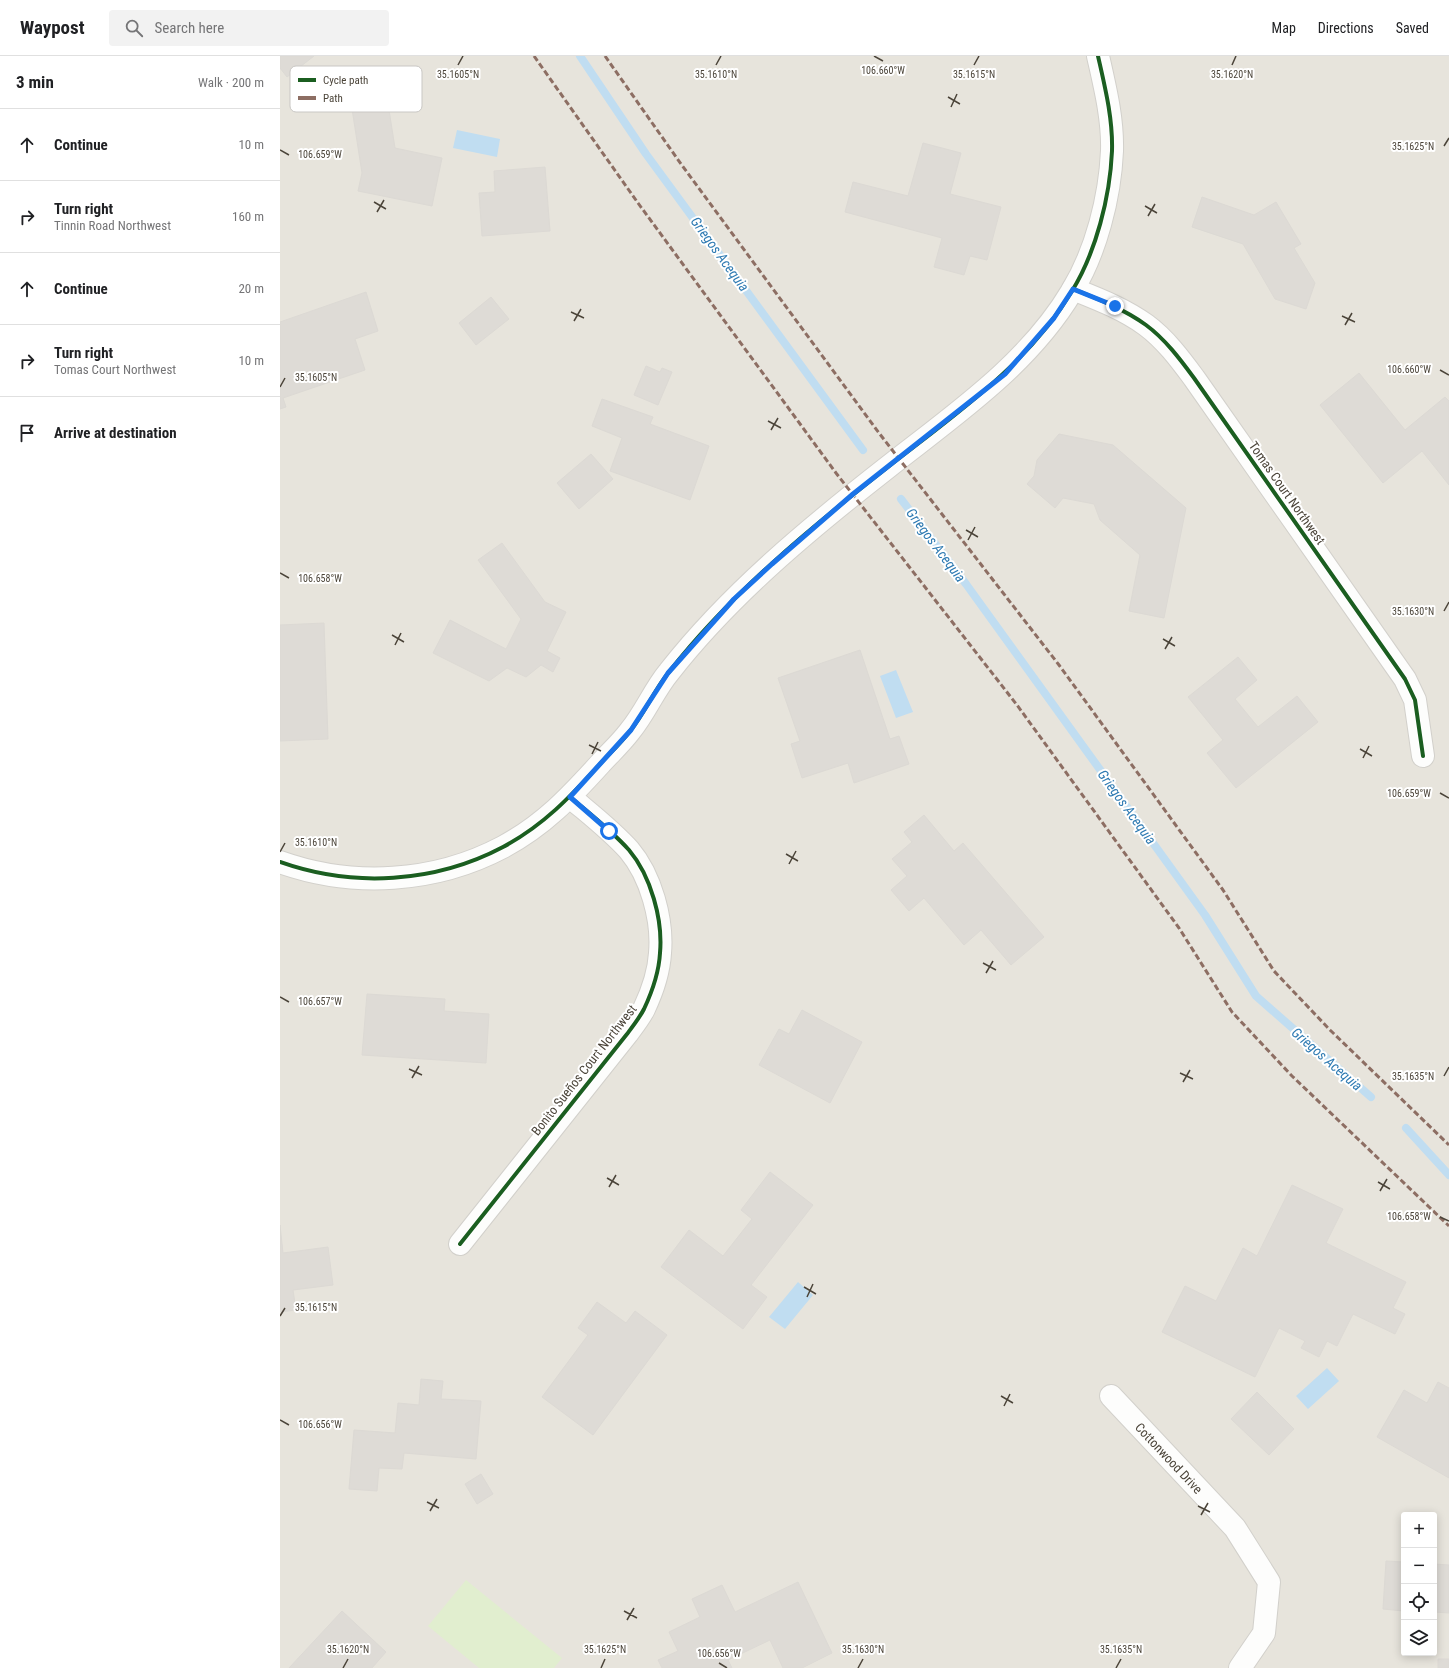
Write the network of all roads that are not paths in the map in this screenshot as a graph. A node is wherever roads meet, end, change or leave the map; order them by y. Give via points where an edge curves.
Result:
1 (1098, 56) edge
2 (1073, 289) junction
3 (1423, 756) dead end
4 (570, 797) junction
5 (280, 862) edge
6 (460, 1244) dead end
7 (1111, 1396) dead end
8 (1240, 1668) edge

1 - 2 street via 1107,97 1112,150 1106,201 1092,248
2 - 3 street, Tomas Court Northwest via 1115,306 1146,325 1176,354 1194,378 1405,680 1415,700
2 - 4 street via 1054,318 1005,374 853,494 734,599 668,673 631,730
4 - 5 street via 541,824 503,847 440,871 405,878 367,879 333,876
4 - 6 street, Bonito Sueños Court Northwest via 630,851 645,875 655,899 658,916 660,953 654,982 644,1009 627,1034
7 - 8 street, Cottonwood Drive via 1235,1528 1269,1582 1264,1633

